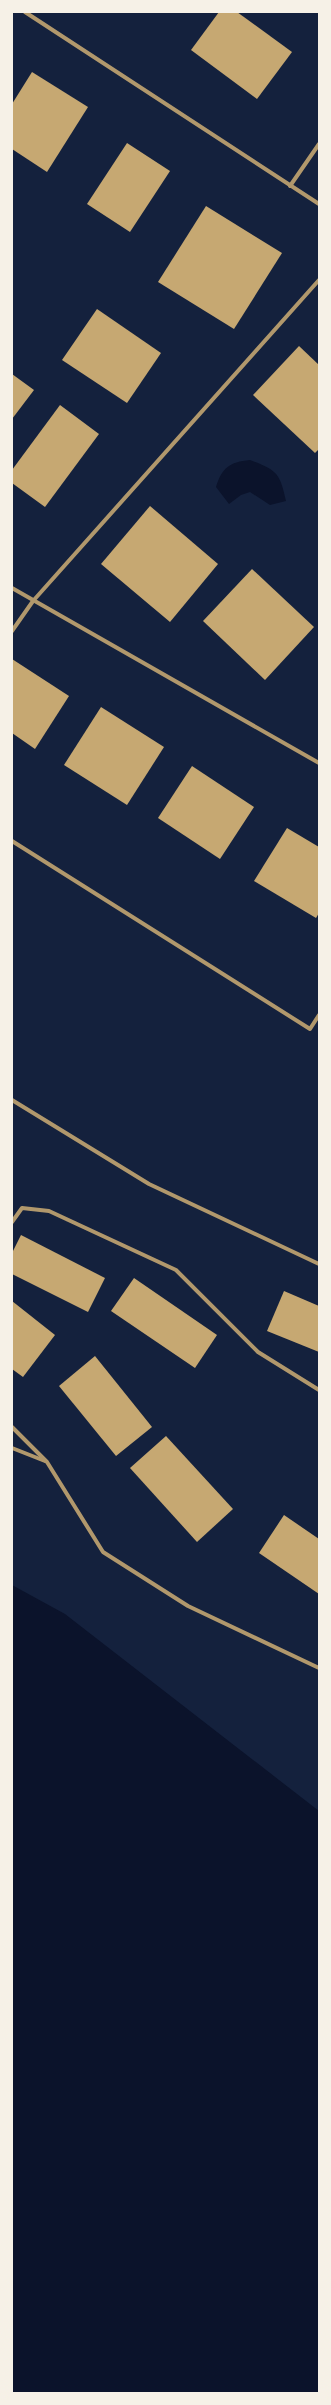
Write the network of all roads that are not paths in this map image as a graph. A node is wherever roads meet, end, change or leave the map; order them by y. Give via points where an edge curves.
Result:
1 (25, 12) edge
2 (319, 144) edge
3 (290, 186) junction
4 (319, 204) edge
5 (319, 280) edge
6 (12, 588) edge
7 (33, 601) junction
8 (12, 631) edge
9 (319, 764) edge
10 (12, 841) edge
11 (319, 1015) edge
12 (12, 1100) edge
13 (12, 1222) edge
14 (319, 1264) edge
15 (319, 1390) edge
16 (12, 1427) edge
17 (12, 1448) edge
18 (47, 1462) junction
19 (319, 1668) edge

1 - 3 street
2 - 3 street
3 - 4 street
5 - 7 street
6 - 7 street
7 - 8 street
7 - 9 street
10 - 11 street via 310,1029
12 - 14 street via 149,1184
13 - 15 street via 22,1208 49,1211 176,1270 258,1352
16 - 18 street
17 - 18 street
18 - 19 street via 103,1552 188,1606

